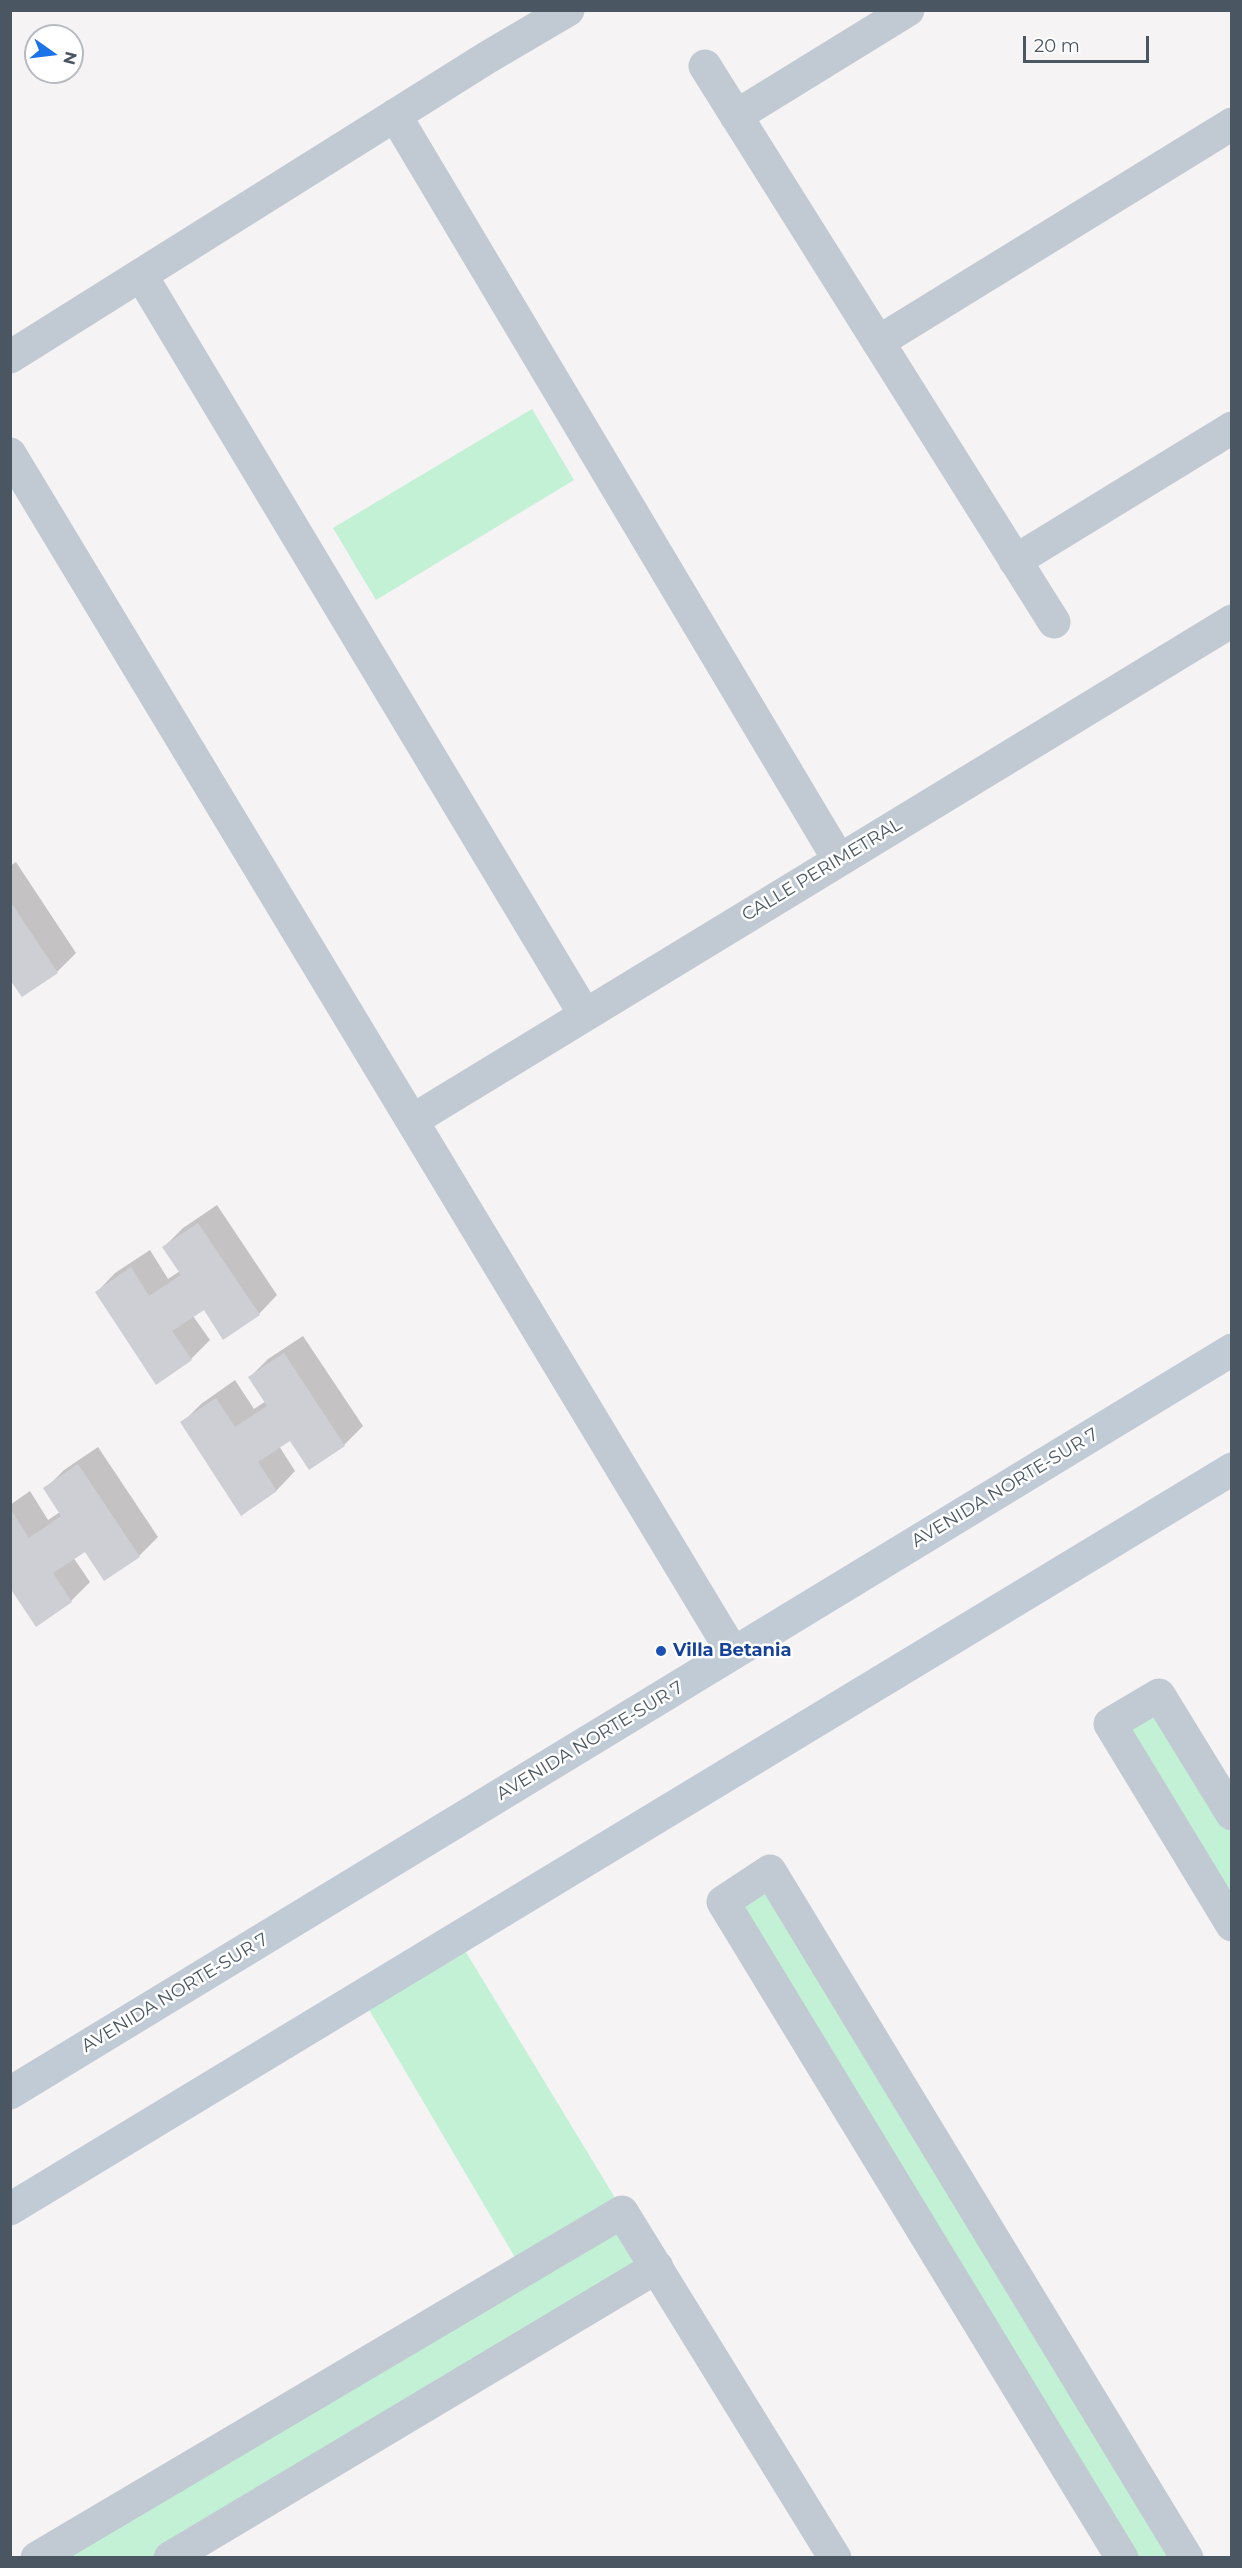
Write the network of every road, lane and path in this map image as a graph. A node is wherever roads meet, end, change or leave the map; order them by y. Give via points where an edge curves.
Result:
1 (568, 10) edge
2 (908, 10) edge
3 (705, 66) dead end
4 (394, 116) junction
5 (736, 116) junction
6 (1232, 124) edge
7 (141, 275) junction
8 (878, 342) junction
9 (10, 357) edge
10 (1232, 428) edge
11 (10, 454) edge
12 (1015, 561) junction
13 (1232, 621) edge
14 (1054, 622) dead end
15 (839, 860) junction
16 (585, 1015) junction
17 (413, 1120) junction
18 (1232, 1350) edge
19 (1232, 1469) edge
20 (733, 1653) junction
21 (1232, 1814) edge
22 (1232, 1925) edge
23 (10, 2093) edge
24 (10, 2209) edge
25 (657, 2268) junction
26 (37, 2558) edge
27 (170, 2558) edge
28 (835, 2558) edge
29 (1122, 2558) edge
30 (1187, 2558) edge

1 - 4 street
2 - 5 street
3 - 5 street
4 - 7 street
4 - 15 street
5 - 8 street
6 - 8 street
7 - 9 street
7 - 16 street
8 - 12 street
10 - 12 street
11 - 17 street
12 - 14 street
13 - 15 street, CALLE PERIMETRAL
15 - 16 street, CALLE PERIMETRAL
16 - 17 street, CALLE PERIMETRAL
17 - 20 street
18 - 20 main road, AVENIDA NORTE-SUR 7
19 - 24 main road
20 - 23 main road, AVENIDA NORTE-SUR 7
21 - 22 street via 1159,1695 1110,1724
25 - 26 street via 622,2212
25 - 27 street
25 - 28 street
29 - 30 street via 723,1902 770,1870

